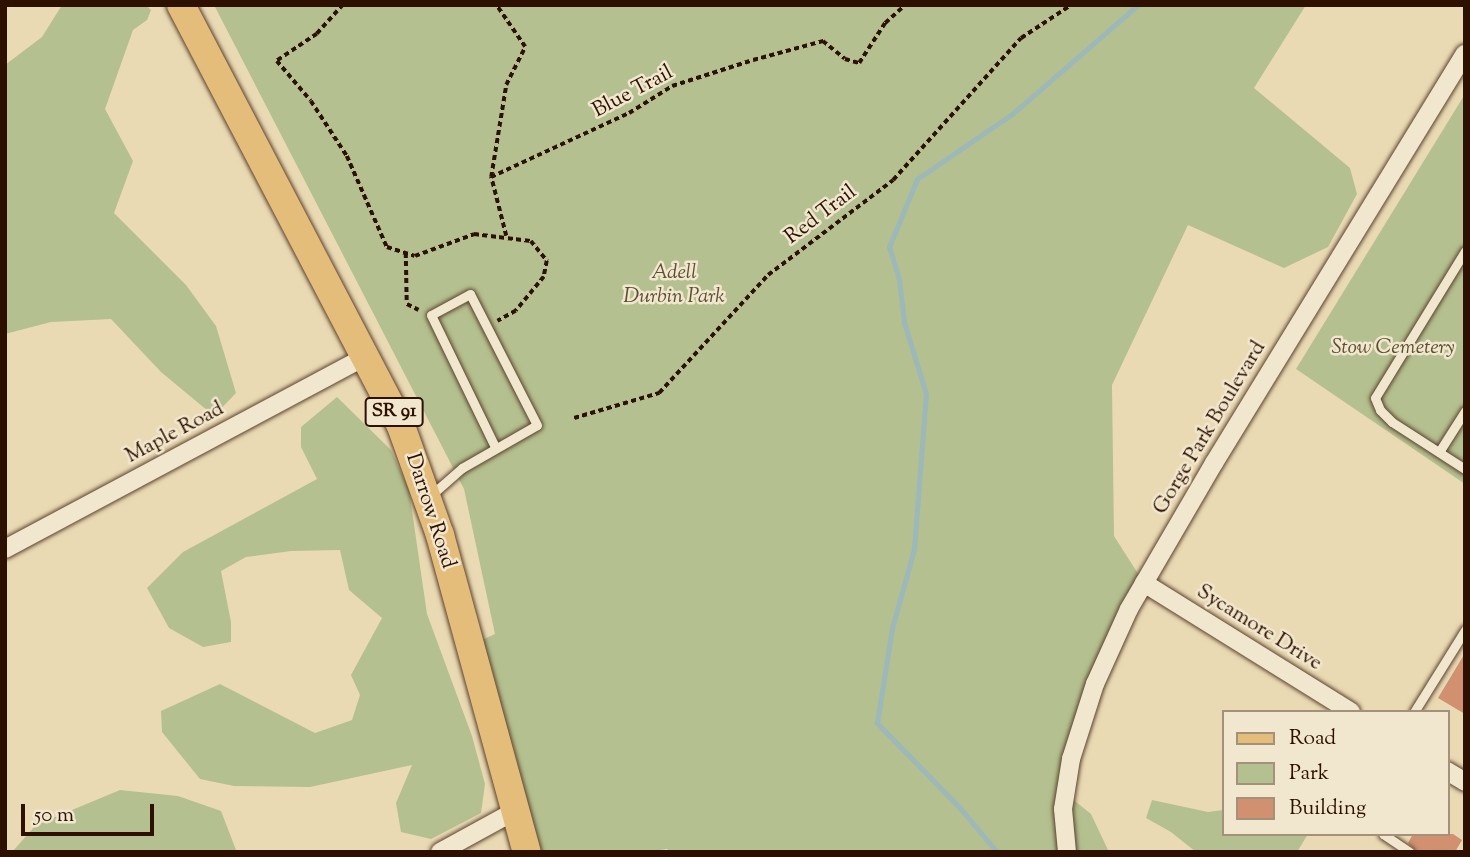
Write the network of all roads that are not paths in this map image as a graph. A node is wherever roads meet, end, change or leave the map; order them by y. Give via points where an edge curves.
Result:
1 (181, 5) edge
2 (1465, 54) edge
3 (1465, 251) edge
4 (365, 357) junction
5 (1465, 411) edge
6 (495, 447) junction
7 (1439, 453) junction
8 (1465, 470) edge
9 (428, 497) junction
10 (5, 549) edge
11 (1144, 583) junction
12 (1465, 629) edge
13 (1348, 710) edge
14 (1415, 710) edge
15 (1449, 772) edge
16 (1465, 782) edge
17 (515, 811) junction
18 (1386, 836) edge
19 (440, 852) edge
20 (527, 852) edge
21 (1067, 852) edge
22 (1410, 852) edge

1 - 4 main road, Darrow Road / SR 91
2 - 11 street, Gorge Park Boulevard
3 - 7 lane via 1375,398 1392,422
4 - 9 main road, Darrow Road / SR 91 via 401,426
4 - 10 street, Maple Road
5 - 7 lane
6 - 6 lane via 537,425 470,294 431,315
6 - 9 lane via 462,467
7 - 8 lane
9 - 17 main road, Darrow Road / SR 91
11 - 13 street, Sycamore Drive
11 - 21 street, Gorge Park Boulevard via 1112,644 1076,739 1063,810
12 - 14 lane
15 - 16 street
17 - 19 street
17 - 20 main road, Darrow Road / SR 91
18 - 22 lane

